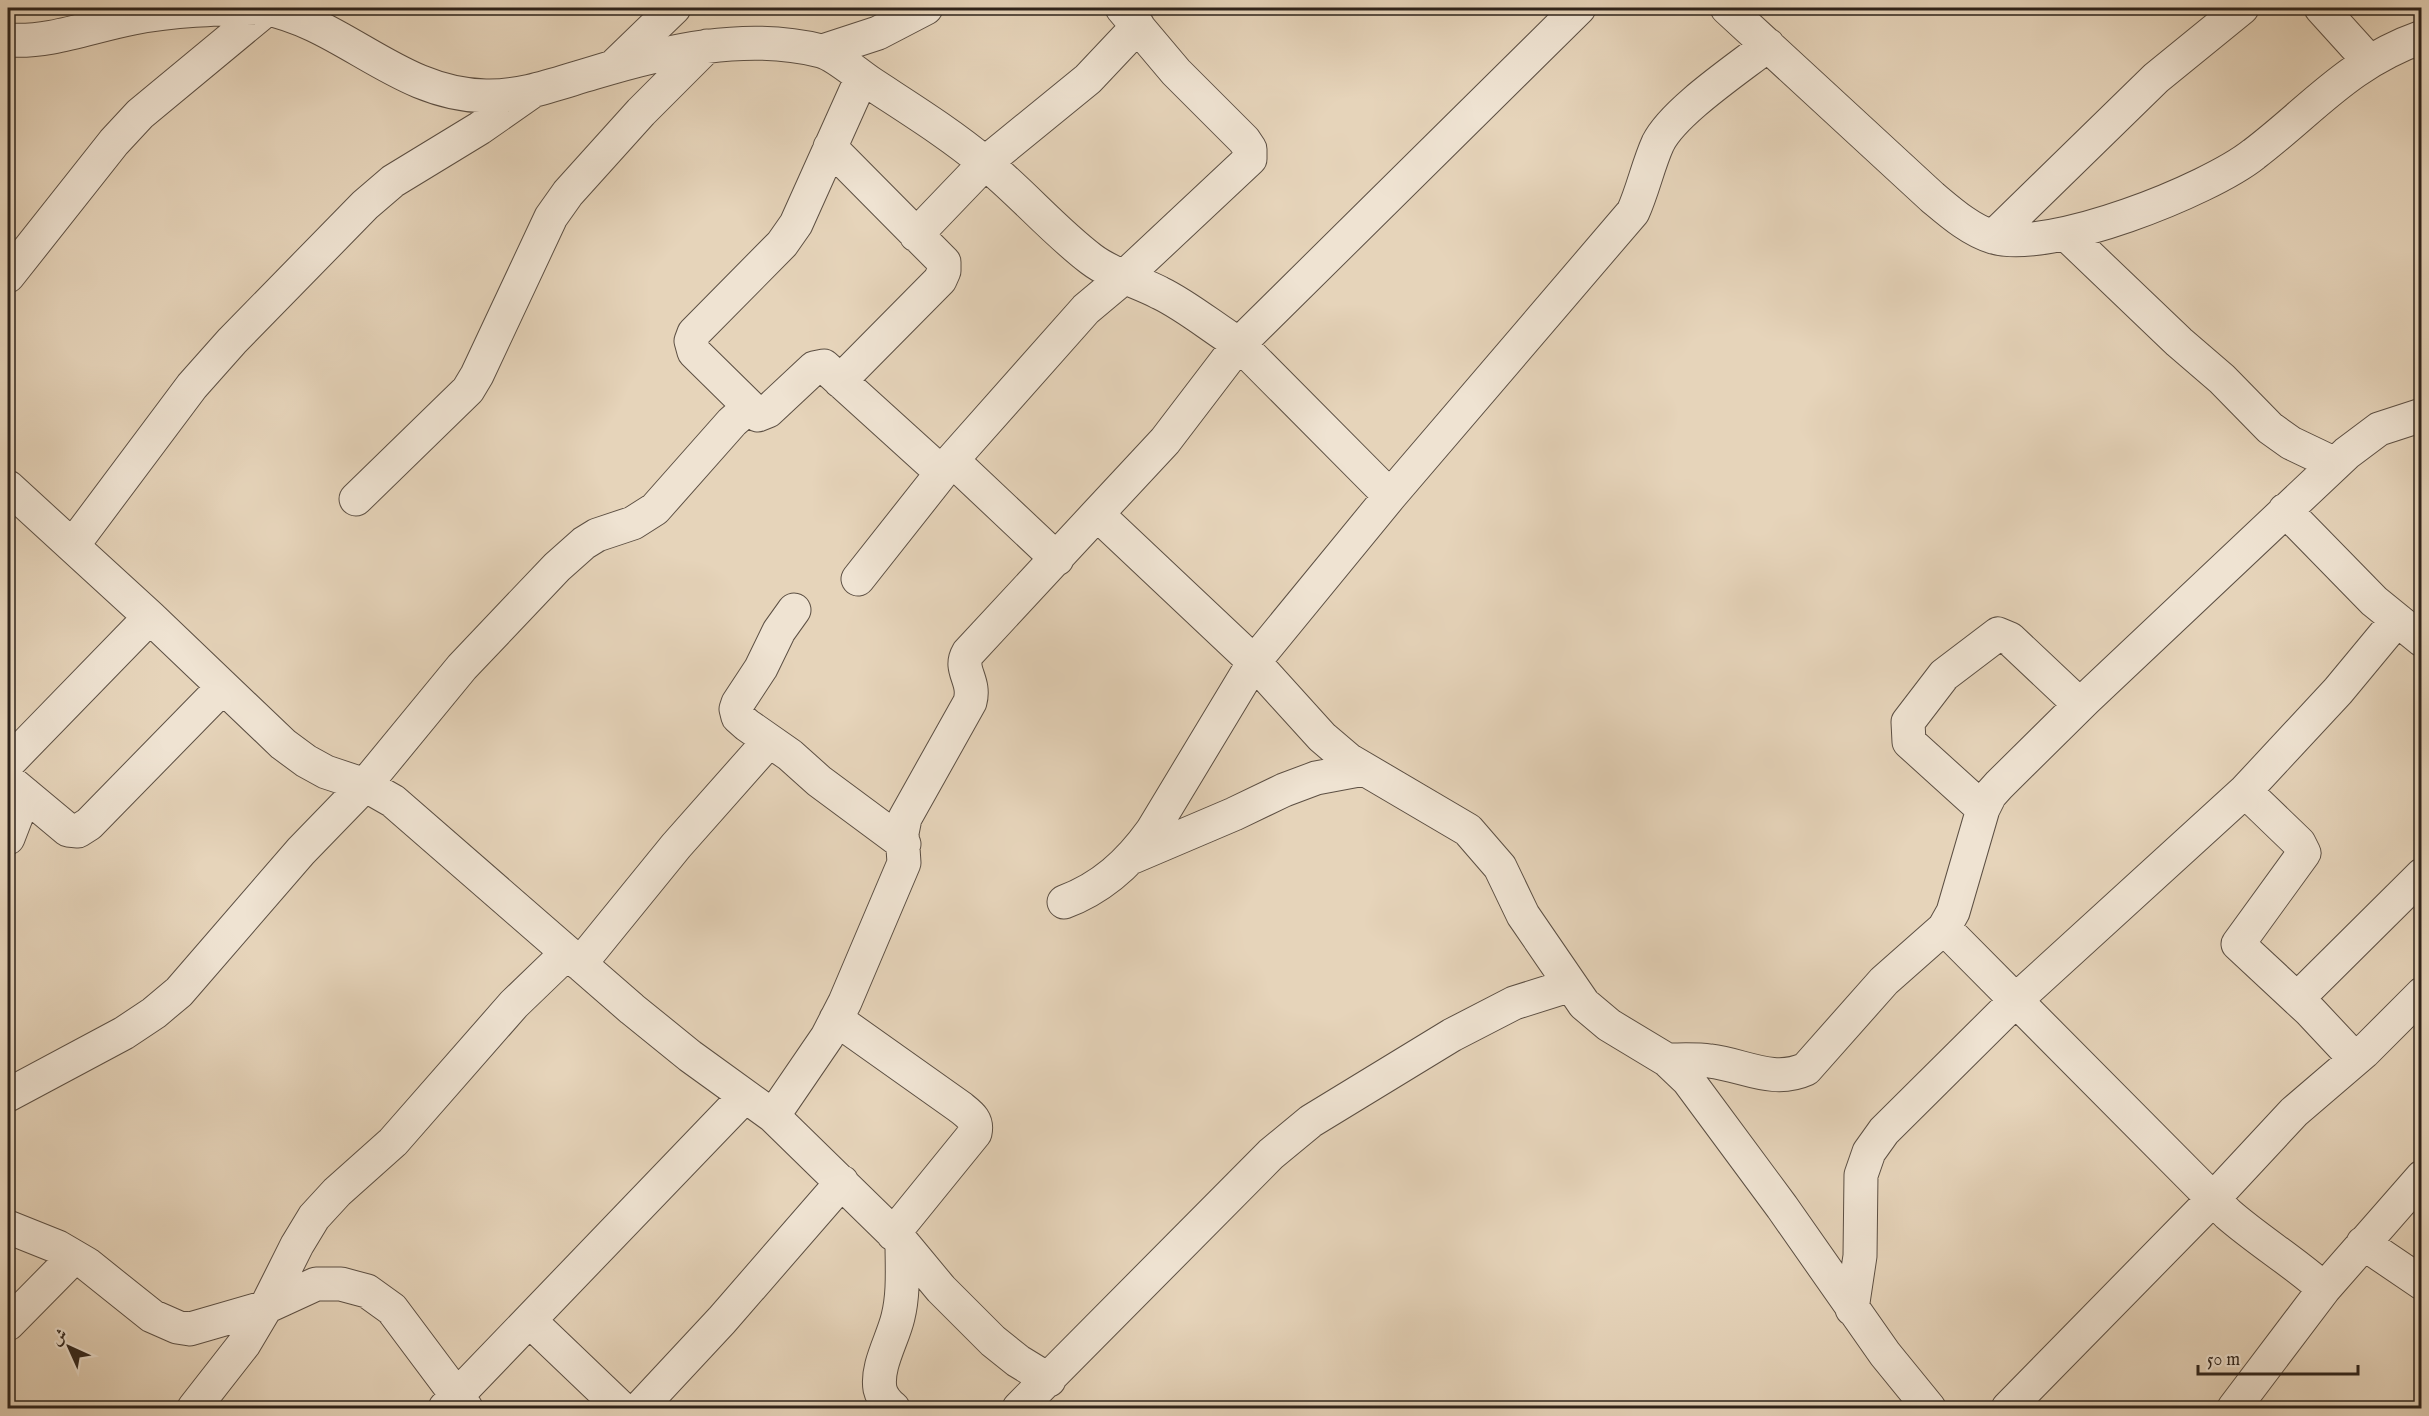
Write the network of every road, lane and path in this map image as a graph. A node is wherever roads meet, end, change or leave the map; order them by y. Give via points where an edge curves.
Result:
1 (674, 8) edge
2 (926, 8) edge
3 (1579, 8) edge
4 (1727, 8) edge
5 (2242, 8) edge
6 (2321, 8) edge
7 (274, 9) edge
8 (135, 13) edge
9 (1130, 17) edge
10 (2421, 37) edge
11 (12, 44) edge
12 (1768, 45) junction
13 (707, 46) junction
14 (823, 51) junction
15 (2369, 61) junction
16 (613, 67) junction
17 (861, 77) junction
18 (536, 89) junction
19 (830, 147) junction
20 (985, 163) junction
21 (2066, 234) junction
22 (916, 235) junction
23 (1993, 237) junction
24 (8, 276) edge
25 (1123, 278) junction
26 (1239, 344) junction
27 (840, 381) junction
28 (749, 407) junction
29 (2421, 415) edge
30 (2335, 464) junction
31 (947, 466) junction
32 (8, 488) edge
33 (1390, 496) junction
34 (356, 499) dead end
35 (2285, 510) junction
36 (1097, 514) junction
37 (73, 545) junction
38 (1057, 559) junction
39 (858, 579) dead end
40 (794, 610) dead end
41 (150, 617) junction
42 (2396, 621) junction
43 (2421, 640) edge
44 (1254, 662) junction
45 (223, 687) junction
46 (2079, 705) junction
47 (769, 741) junction
48 (8, 763) edge
49 (1364, 769) junction
50 (365, 785) junction
51 (16, 787) edge
52 (2245, 791) junction
53 (1983, 809) junction
54 (8, 838) edge
55 (904, 844) junction
56 (1133, 857) junction
57 (2421, 875) edge
58 (1064, 902) dead end
59 (1944, 928) junction
60 (574, 958) junction
61 (1571, 985) junction
62 (2421, 994) edge
63 (2297, 999) junction
64 (2016, 1000) junction
65 (836, 1019) junction
66 (2355, 1059) junction
67 (1667, 1060) junction
68 (8, 1095) edge
69 (745, 1096) junction
70 (773, 1116) junction
71 (2421, 1177) edge
72 (842, 1182) junction
73 (2213, 1199) junction
74 (8, 1227) edge
75 (898, 1238) junction
76 (2363, 1244) junction
77 (74, 1257) junction
78 (2421, 1283) edge
79 (2325, 1289) junction
80 (266, 1307) junction
81 (1852, 1309) junction
82 (530, 1321) junction
83 (8, 1324) edge
84 (1049, 1380) junction
85 (456, 1404) edge
86 (194, 1408) edge
87 (621, 1408) edge
88 (640, 1408) edge
89 (893, 1408) edge
90 (1019, 1408) edge
91 (1929, 1408) edge
92 (2008, 1408) edge
93 (2234, 1408) edge

1 - 16 street
2 - 14 street via 878,33
3 - 26 street
4 - 12 street
5 - 23 street via 2156,78
6 - 15 street
7 - 8 street
7 - 18 street via 329,32 383,65 443,91 485,96
7 - 24 street via 140,114
8 - 11 street via 51,38
9 - 20 street via 1088,79
9 - 25 street via 1176,72 1244,140 1250,149 1250,159
10 - 15 street
12 - 23 street via 1932,198
12 - 33 street via 1671,125 1659,142 1633,212
13 - 14 street via 759,43
13 - 16 street
13 - 34 street via 641,112 551,217 468,390
14 - 17 street
15 - 21 street via 2330,88 2253,155 2219,176 2176,197
16 - 18 street
17 - 19 street
17 - 20 street
18 - 37 street via 393,181 365,205 192,386
19 - 22 street
19 - 28 street via 796,224 782,244 694,333 691,341 694,352
20 - 22 street
20 - 25 street via 1092,260
21 - 23 street via 2020,240
21 - 30 street via 2270,428
22 - 27 street via 944,262 940,280
25 - 26 street via 1161,293
25 - 31 street via 1086,309
26 - 33 street
26 - 36 street via 1165,441
27 - 28 street via 818,365 763,415
27 - 31 street
28 - 50 street via 655,509 633,523 597,535 557,567 462,667
29 - 30 street via 2379,429
30 - 35 street
31 - 38 street
31 - 39 street
32 - 37 street
33 - 44 street
35 - 42 street
35 - 46 street
36 - 38 street
36 - 44 street
37 - 41 street
38 - 55 street via 964,660 972,684 970,702 905,818
40 - 47 street via 736,709 738,717
41 - 45 street
41 - 48 street
42 - 43 street
42 - 52 street via 2338,692
44 - 49 street via 1322,738
44 - 56 street
45 - 50 street via 306,761
45 - 51 street via 78,831 68,831
46 - 53 street via 1999,785
46 - 53 street via 2010,639 1998,634 1934,685 1908,722 1909,742
47 - 55 street
47 - 60 street
49 - 56 street via 1316,778 1284,790
49 - 61 street via 1468,830 1483,845 1500,867 1523,915
50 - 60 street via 393,801
50 - 68 street via 301,851 179,992 124,1033
51 - 54 street
52 - 63 street via 2299,843 2304,853 2238,944
52 - 64 street
53 - 59 street via 1953,912
55 - 65 street via 904,863
56 - 58 street via 1084,895
57 - 63 street
59 - 64 street
59 - 67 street via 1884,981 1806,1069 1778,1076 1709,1061
60 - 69 street via 673,1042
60 - 80 street via 514,1004 393,1142 314,1216
61 - 67 street via 1584,1004 1609,1024
61 - 84 street via 1514,1003 1452,1035 1311,1121 1271,1154
62 - 66 street
63 - 66 street
64 - 73 street
64 - 81 street via 1884,1131 1869,1152 1861,1175 1860,1256
65 - 70 street
65 - 75 street via 960,1107 977,1125
66 - 73 street via 2294,1112
67 - 81 street via 1688,1080
69 - 70 street
69 - 82 street
70 - 72 street
71 - 76 street
72 - 75 street
72 - 88 street
73 - 79 street via 2254,1237
73 - 92 street
74 - 77 street
75 - 84 street via 993,1341
75 - 89 street via 901,1299 880,1389 885,1402
76 - 78 street
76 - 79 street
77 - 80 street via 152,1316 177,1327 190,1329
77 - 83 street
79 - 93 street
80 - 85 street via 316,1284 341,1284 367,1291 392,1308
80 - 86 street via 244,1344
81 - 91 street
82 - 85 street
82 - 87 street
84 - 90 street

